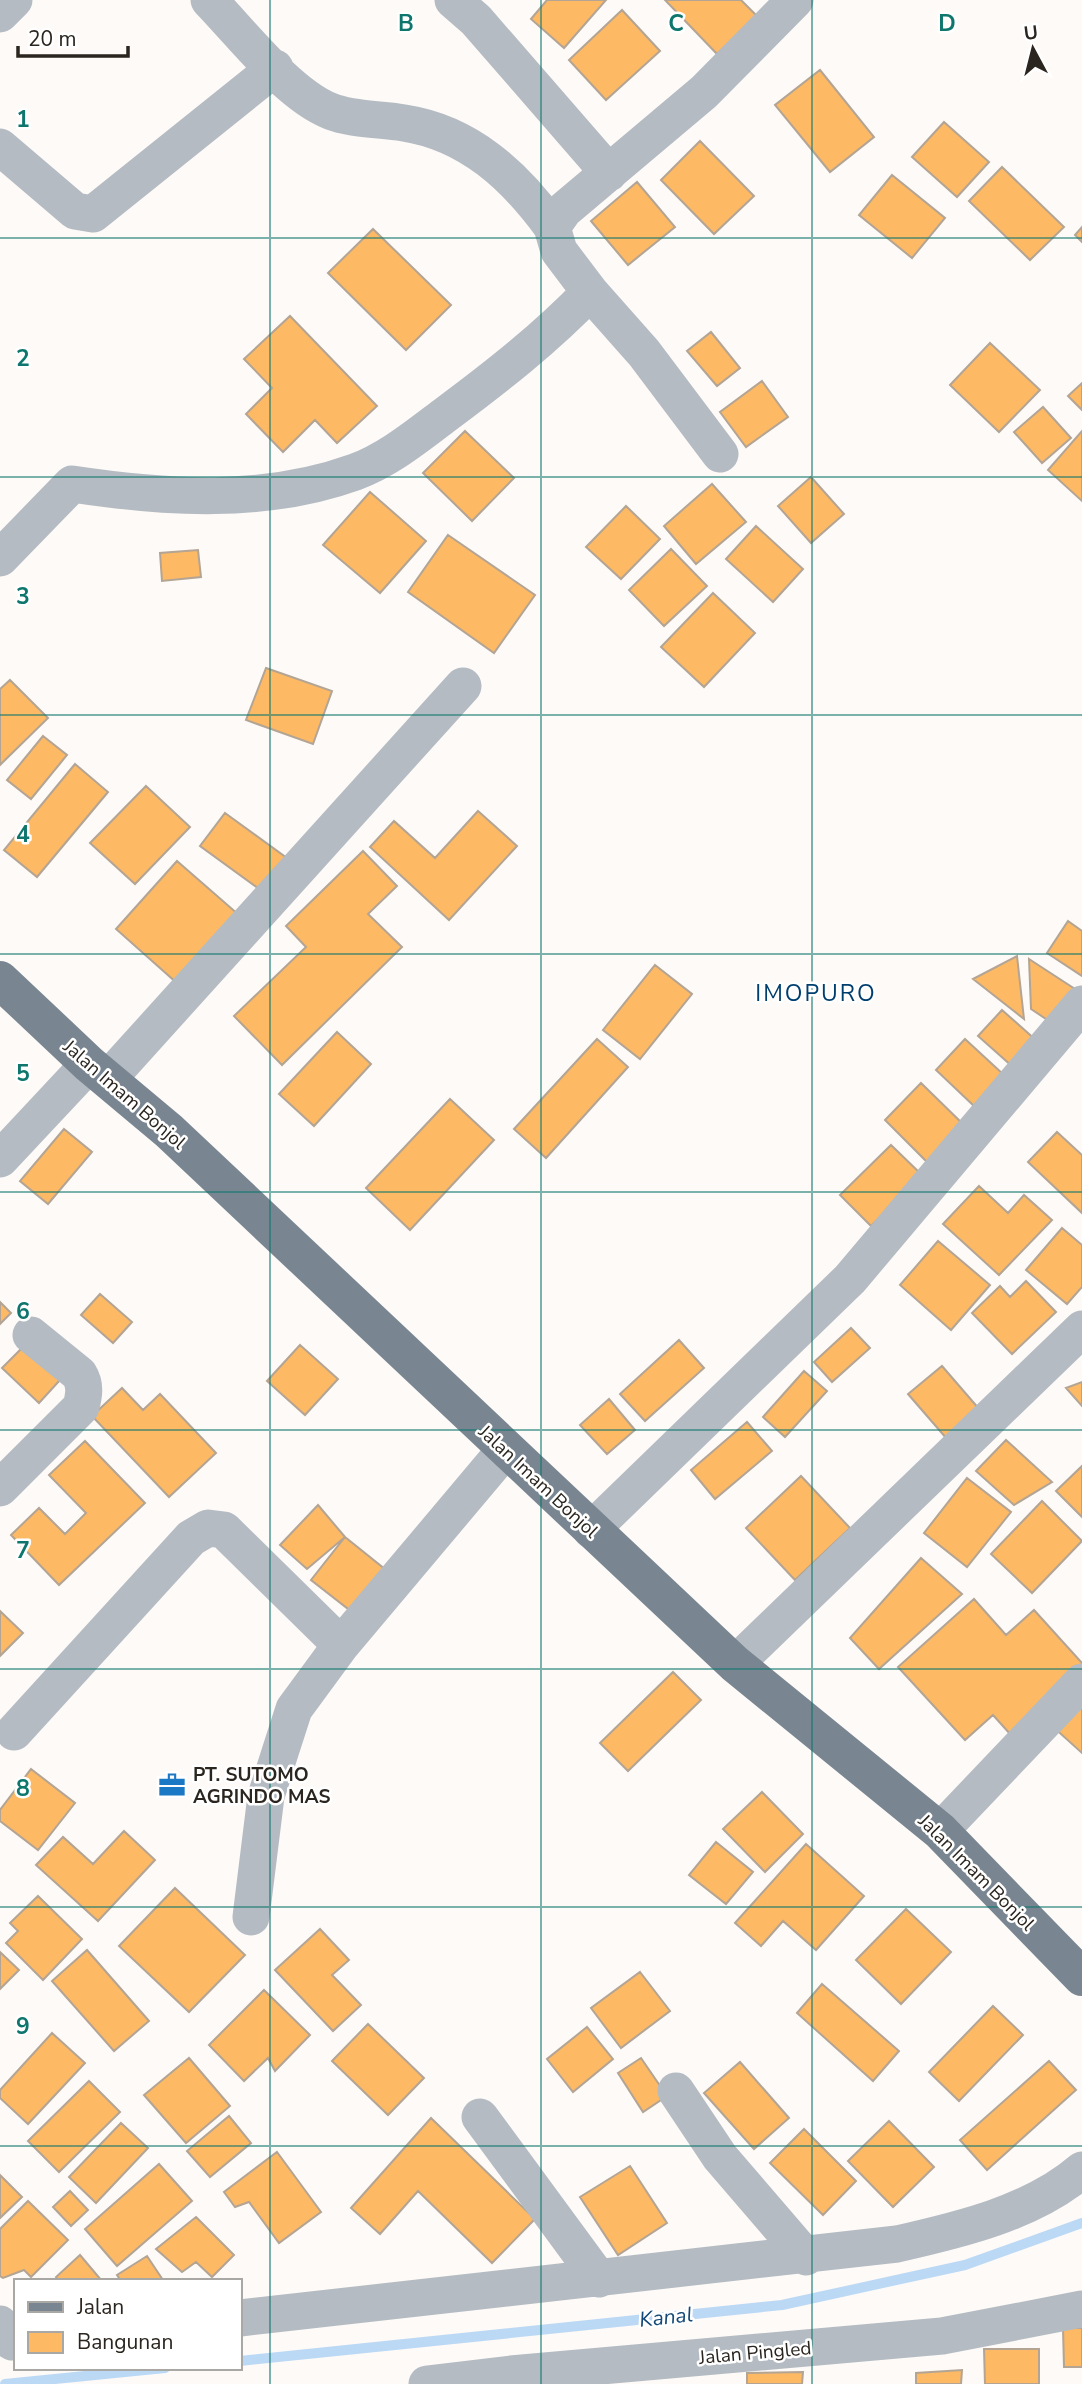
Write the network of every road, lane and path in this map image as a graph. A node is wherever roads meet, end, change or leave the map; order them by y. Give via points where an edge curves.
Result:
1 (14, 0) edge
2 (209, 0) edge
3 (795, 0) edge
4 (475, 7) edge
5 (0, 14) edge
6 (275, 68) junction
7 (0, 147) edge
8 (609, 173) junction
9 (552, 228) junction
10 (590, 292) junction
11 (720, 454) dead end
12 (0, 558) edge
13 (463, 686) dead end
14 (0, 980) edge
15 (1082, 1004) edge
16 (99, 1071) junction
17 (0, 1159) edge
18 (1082, 1329) edge
19 (31, 1335) dead end
20 (506, 1449) junction
21 (0, 1488) edge
22 (592, 1530) junction
23 (341, 1645) junction
24 (735, 1664) junction
25 (1082, 1682) edge
26 (14, 1732) dead end
27 (940, 1832) junction
28 (251, 1917) dead end
29 (1082, 1977) edge
30 (676, 2091) dead end
31 (480, 2117) dead end
32 (1082, 2170) edge
33 (806, 2257) junction
34 (599, 2279) junction
35 (1082, 2308) edge
36 (242, 2318) edge
37 (426, 2384) edge

1 - 5 street
2 - 6 street
3 - 8 street via 704,92
4 - 8 street
6 - 7 street via 93,214 75,211
6 - 9 street via 306,98 332,112 438,129 481,151 534,202
8 - 9 street via 564,210
9 - 10 street via 559,251
10 - 11 street via 643,352
10 - 12 street via 496,377 403,447 357,471 272,492 216,497 133,494 72,484
13 - 16 street
14 - 16 main road, Jalan Imam Bonjol
15 - 22 street via 850,1279
16 - 17 street
16 - 20 main road, Jalan Imam Bonjol via 169,1131
18 - 24 street
19 - 21 street via 79,1374 85,1393 81,1407
20 - 22 main road, Jalan Imam Bonjol
20 - 23 street
22 - 24 main road, Jalan Imam Bonjol
23 - 26 street via 224,1530 208,1528 191,1538
23 - 28 street via 294,1709 278,1752 266,1796
24 - 27 main road, Jalan Imam Bonjol
25 - 27 street
27 - 29 main road, Jalan Imam Bonjol
30 - 33 street via 720,2157
31 - 34 street
32 - 33 street via 1067,2182 979,2225 897,2244
33 - 34 street
34 - 36 street
35 - 37 street, Jalan Pingled via 942,2336

